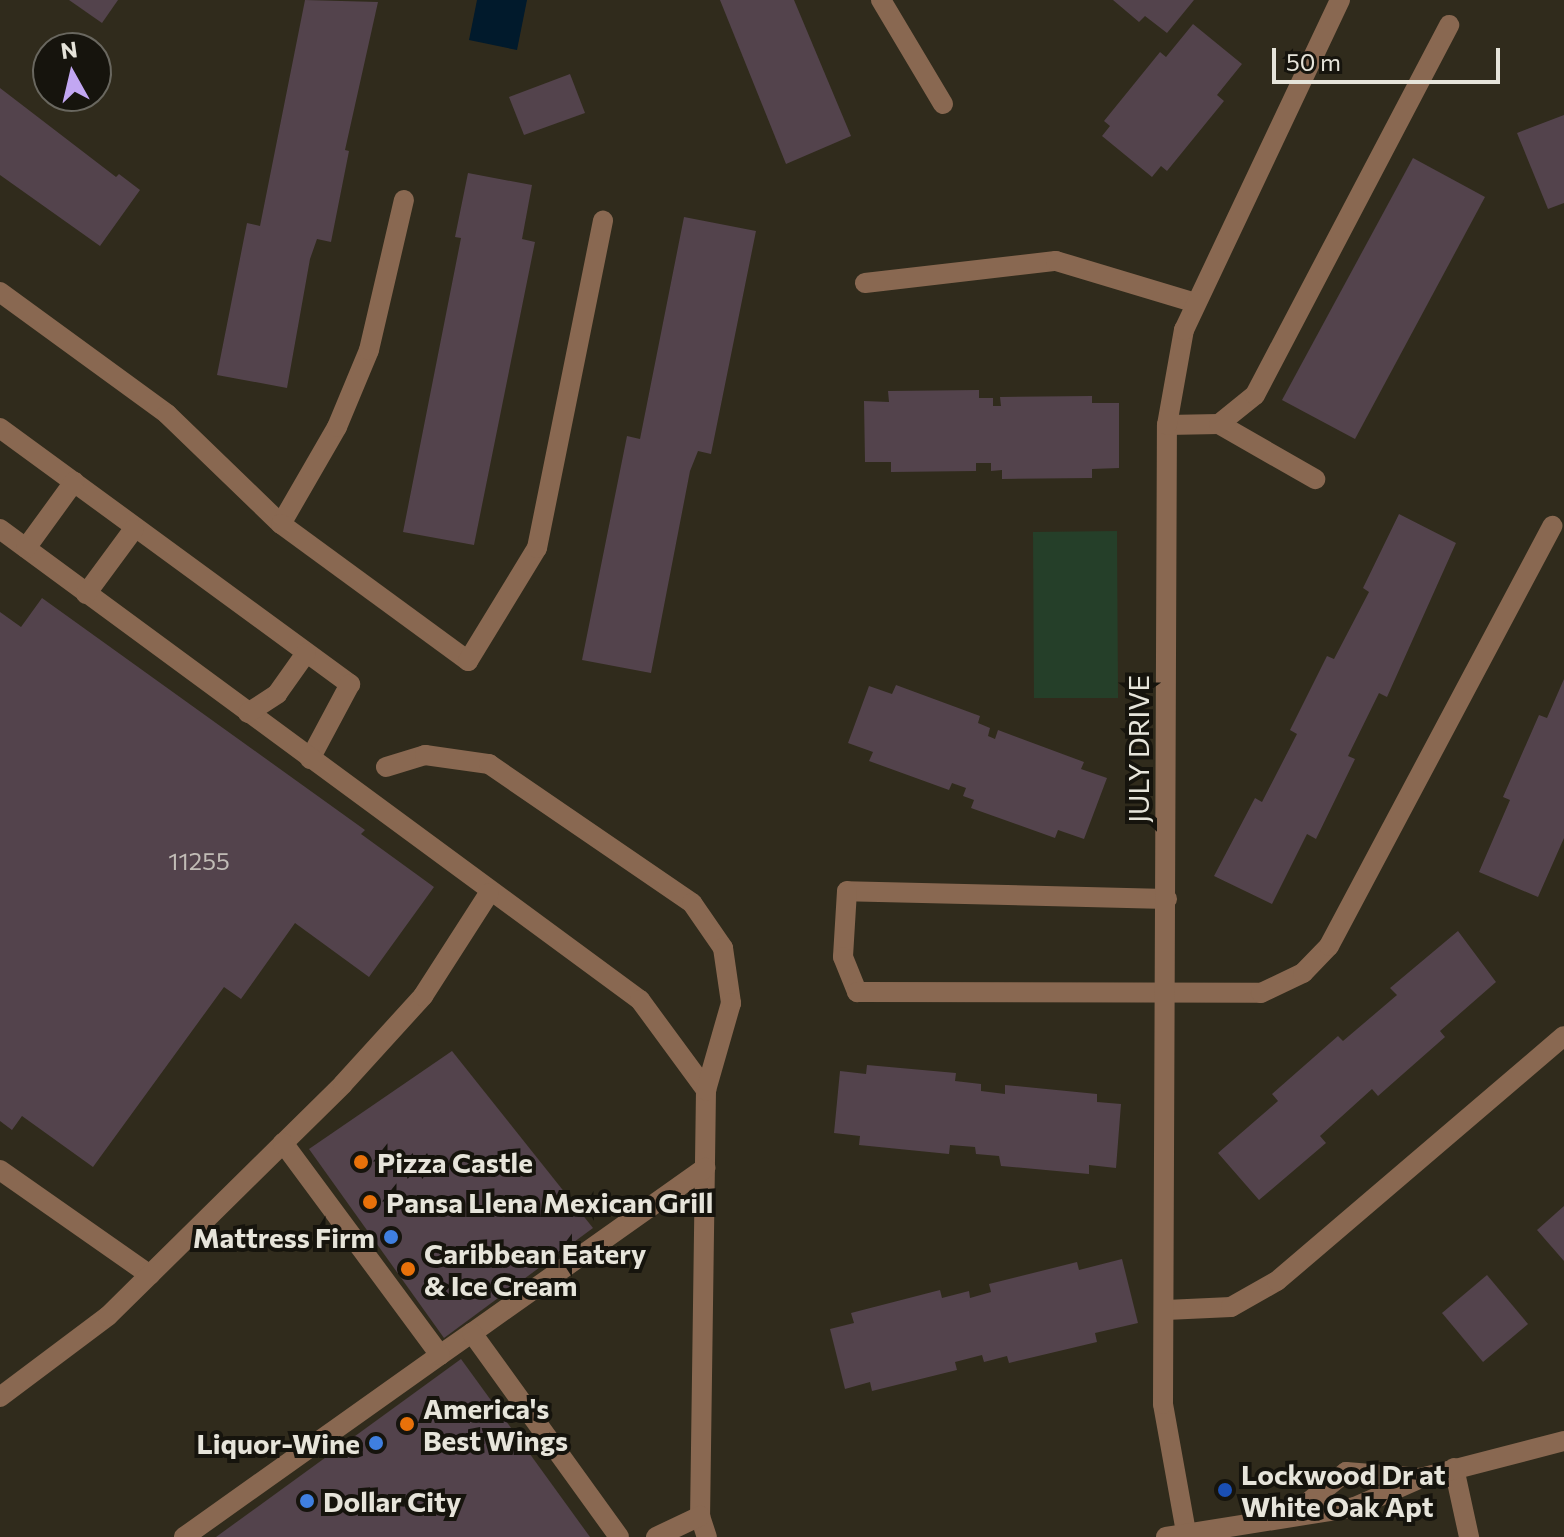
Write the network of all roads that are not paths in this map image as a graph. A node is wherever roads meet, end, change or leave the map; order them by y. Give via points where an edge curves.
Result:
1 (881, 0) edge
2 (1340, 0) edge
3 (1449, 25) dead end
4 (943, 104) dead end
5 (404, 200) dead end
6 (603, 221) dead end
7 (865, 283) dead end
8 (0, 292) edge
9 (1196, 303) junction
10 (1219, 424) junction
11 (1167, 425) junction
12 (0, 428) edge
13 (1315, 479) dead end
14 (74, 482) junction
15 (281, 524) junction
16 (1552, 526) dead end
17 (0, 529) edge
18 (134, 529) junction
19 (26, 548) junction
20 (86, 594) junction
21 (306, 653) junction
22 (248, 713) junction
23 (310, 759) junction
24 (386, 767) dead end
25 (489, 893) junction
26 (1167, 899) junction
27 (1167, 995) junction
28 (1564, 1036) edge
29 (706, 1090) junction
30 (283, 1143) junction
31 (705, 1168) junction
32 (0, 1170) edge
33 (150, 1275) junction
34 (1166, 1310) junction
35 (472, 1333) junction
36 (440, 1355) junction
37 (0, 1397) edge
38 (1564, 1441) edge
39 (1454, 1468) junction
40 (1421, 1478) junction
41 (700, 1516) junction
42 (1292, 1516) junction
43 (1176, 1535) edge
44 (184, 1537) edge
45 (619, 1537) edge
46 (656, 1537) edge
47 (707, 1537) edge
48 (1469, 1537) edge

1 - 4 street
2 - 9 street, JULY DRIVE
3 - 10 street via 1255,395
5 - 15 street via 369,350 337,427
6 - 15 street via 537,548 468,661
7 - 9 street via 1056,261
8 - 15 street via 167,414
9 - 11 street, JULY DRIVE via 1184,330
10 - 11 street
10 - 13 street
11 - 26 street, JULY DRIVE
12 - 14 street
14 - 18 street
14 - 19 street
16 - 27 street via 1329,946 1303,973 1261,993
17 - 19 street
18 - 20 street
18 - 21 street
19 - 20 street
20 - 22 street
21 - 22 street via 277,694
21 - 23 street via 350,684
22 - 23 street
23 - 25 street
24 - 29 street via 425,755 489,764 692,903 723,948 731,1003
25 - 29 street via 640,1000
25 - 30 street via 423,996
26 - 27 street, JULY DRIVE
26 - 27 street via 847,891 843,957 857,992
27 - 34 street, JULY DRIVE
28 - 34 street via 1277,1281 1231,1307
29 - 31 street
30 - 33 street
30 - 36 street
31 - 35 street
31 - 41 street
32 - 33 street
33 - 37 street via 108,1316
34 - 43 street, JULY DRIVE via 1163,1404
35 - 36 street
35 - 45 street
36 - 44 street
38 - 39 street
39 - 40 street
39 - 48 street
40 - 42 street via 1355,1507
40 - 42 street via 1346,1472
41 - 46 street
41 - 47 street
42 - 43 street

